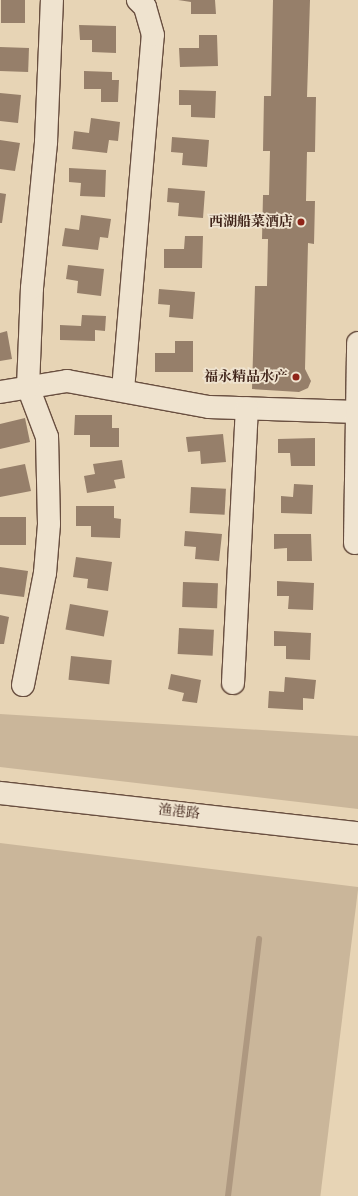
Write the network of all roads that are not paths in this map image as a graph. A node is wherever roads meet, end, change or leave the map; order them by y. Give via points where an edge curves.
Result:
1 (52, 0) edge
2 (138, 0) edge
3 (358, 343) edge
4 (28, 387) junction
5 (123, 390) junction
6 (0, 392) edge
7 (247, 408) junction
8 (357, 412) junction
9 (355, 543) dead end
10 (234, 683) dead end
11 (23, 684) dead end
12 (0, 793) edge
13 (358, 833) edge

1 - 4 street via 46,142 32,288
2 - 5 street via 144,6 153,35
3 - 8 street
4 - 5 street via 68,381
4 - 6 street
4 - 11 street via 47,437 49,524 45,573
5 - 7 street via 167,401
7 - 8 street
7 - 10 street
8 - 9 street
12 - 13 street, 渔港路

